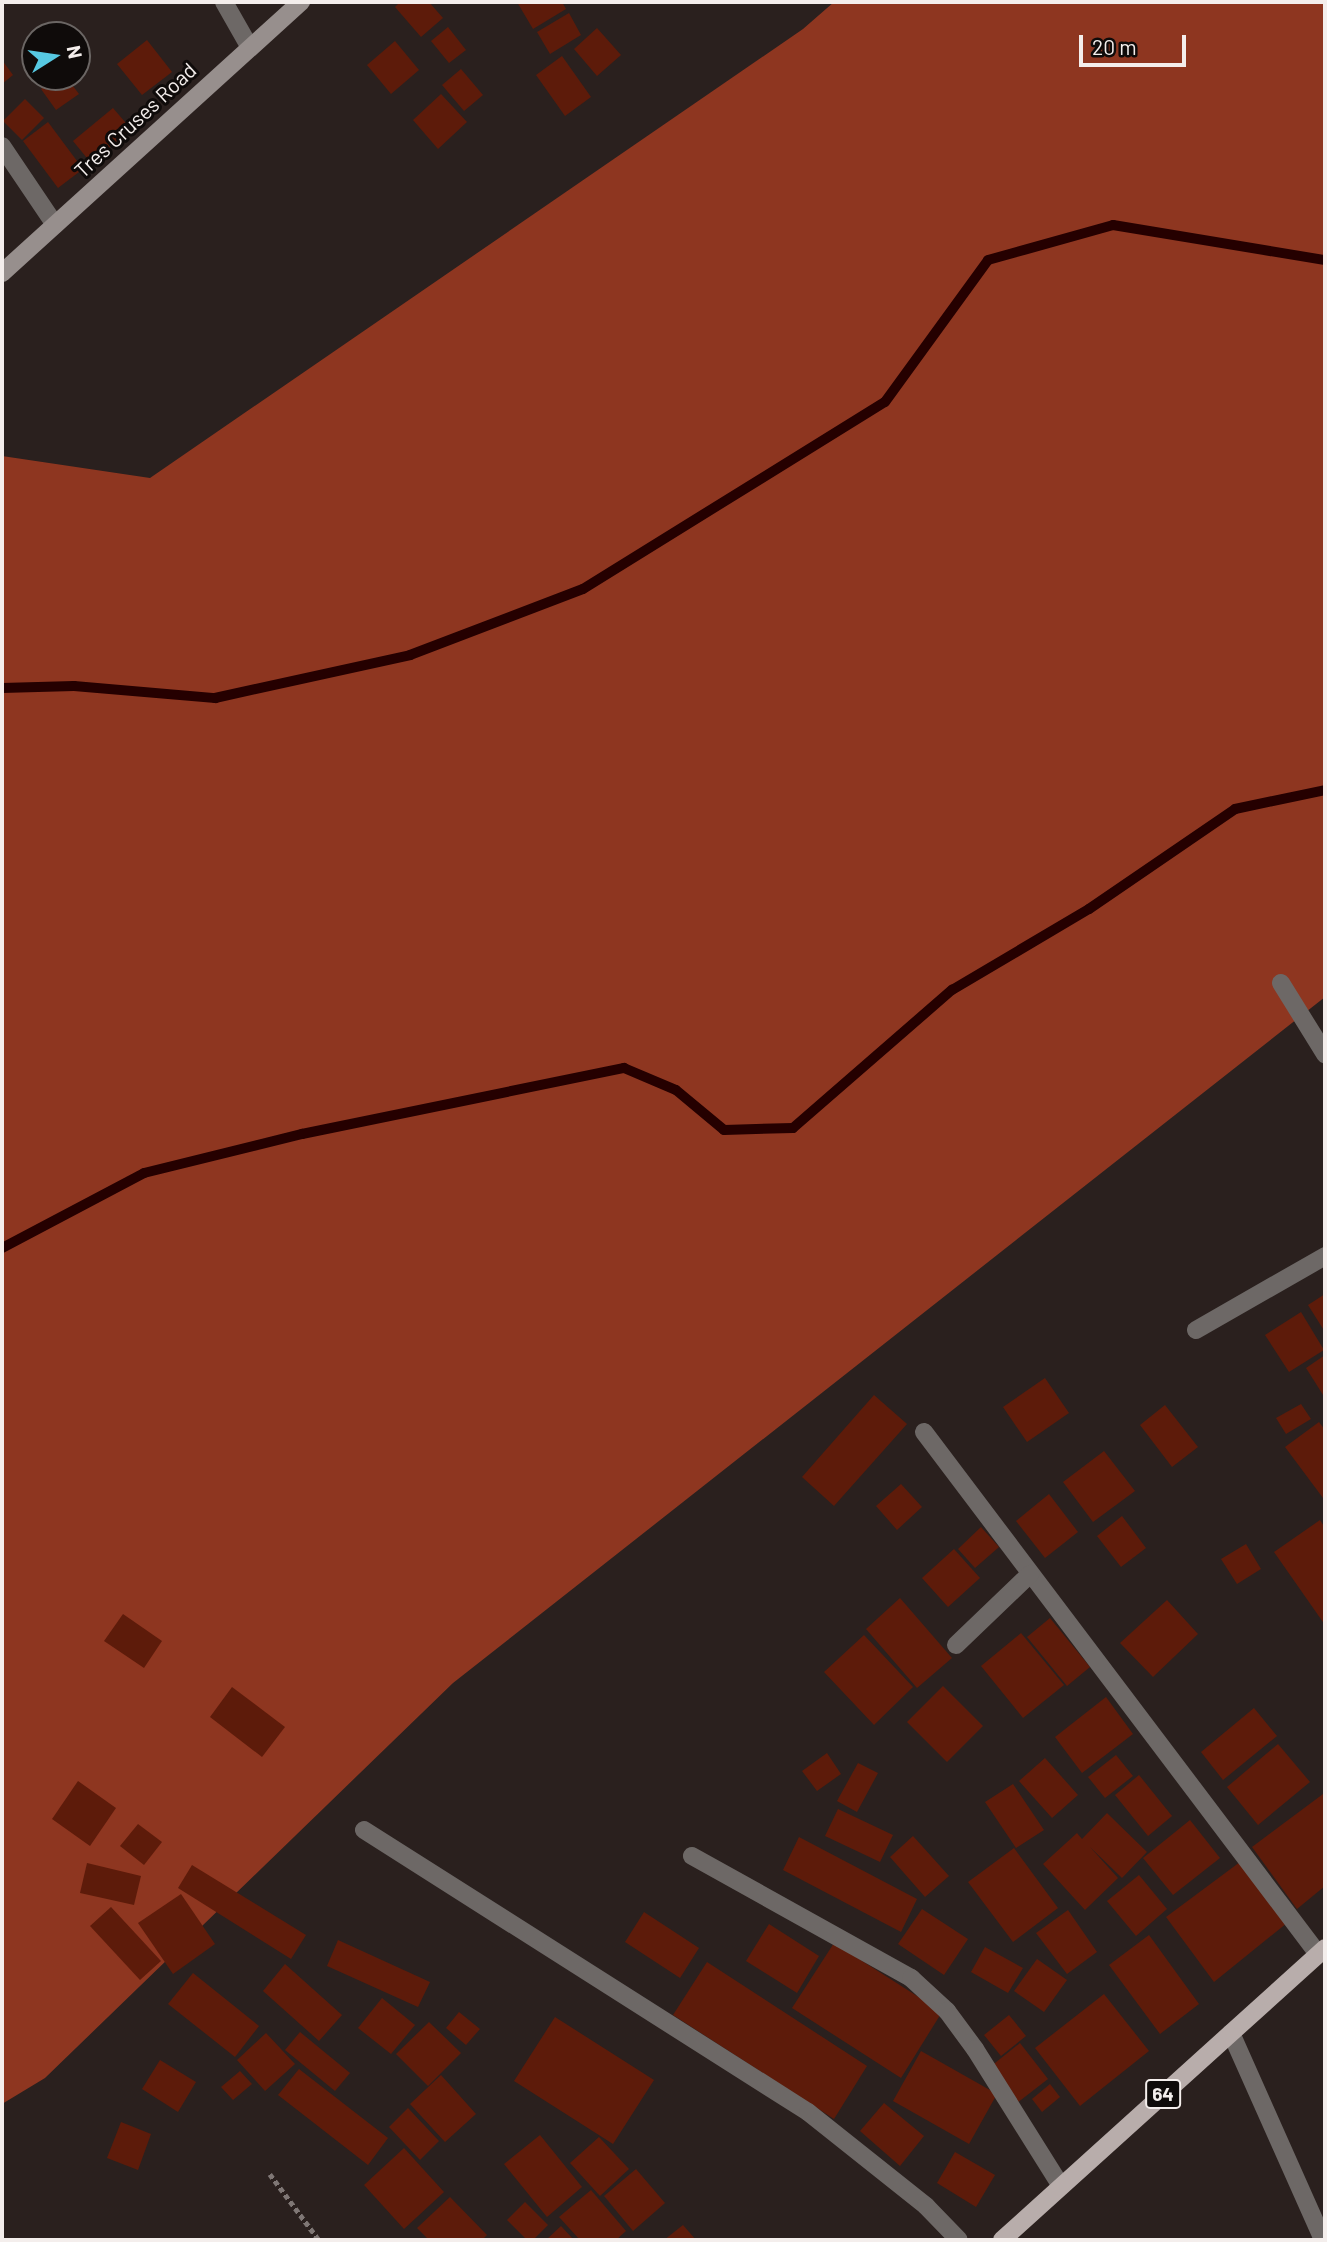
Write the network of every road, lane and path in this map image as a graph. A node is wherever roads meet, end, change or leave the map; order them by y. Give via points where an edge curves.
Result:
1 (224, 2) edge
2 (301, 2) edge
3 (249, 46) junction
4 (2, 146) edge
5 (55, 225) junction
6 (2, 273) edge
7 (1281, 983) dead end
8 (1325, 1054) edge
9 (1325, 1256) edge
10 (1196, 1330) dead end
11 (924, 1432) dead end
12 (1030, 1574) junction
13 (956, 1645) dead end
14 (364, 1830) dead end
15 (692, 1856) dead end
16 (1322, 1951) edge
17 (1231, 2033) junction
18 (270, 2174) dead end
19 (1061, 2186) junction
20 (319, 2240) edge
21 (959, 2240) edge
22 (1002, 2240) edge
23 (1323, 2240) edge

1 - 3 street
2 - 3 main road, Tres Cruses Road
3 - 5 main road, Tres Cruses Road
4 - 5 street
5 - 6 main road, Tres Cruses Road
7 - 8 street
9 - 10 street
11 - 12 street
12 - 13 street
12 - 16 street
14 - 21 street via 807,2112 926,2206
15 - 19 street via 911,1978 947,2011 975,2049
16 - 17 main road, 64
17 - 19 main road, 64
17 - 23 street
18 - 20 path
19 - 22 main road, 64

